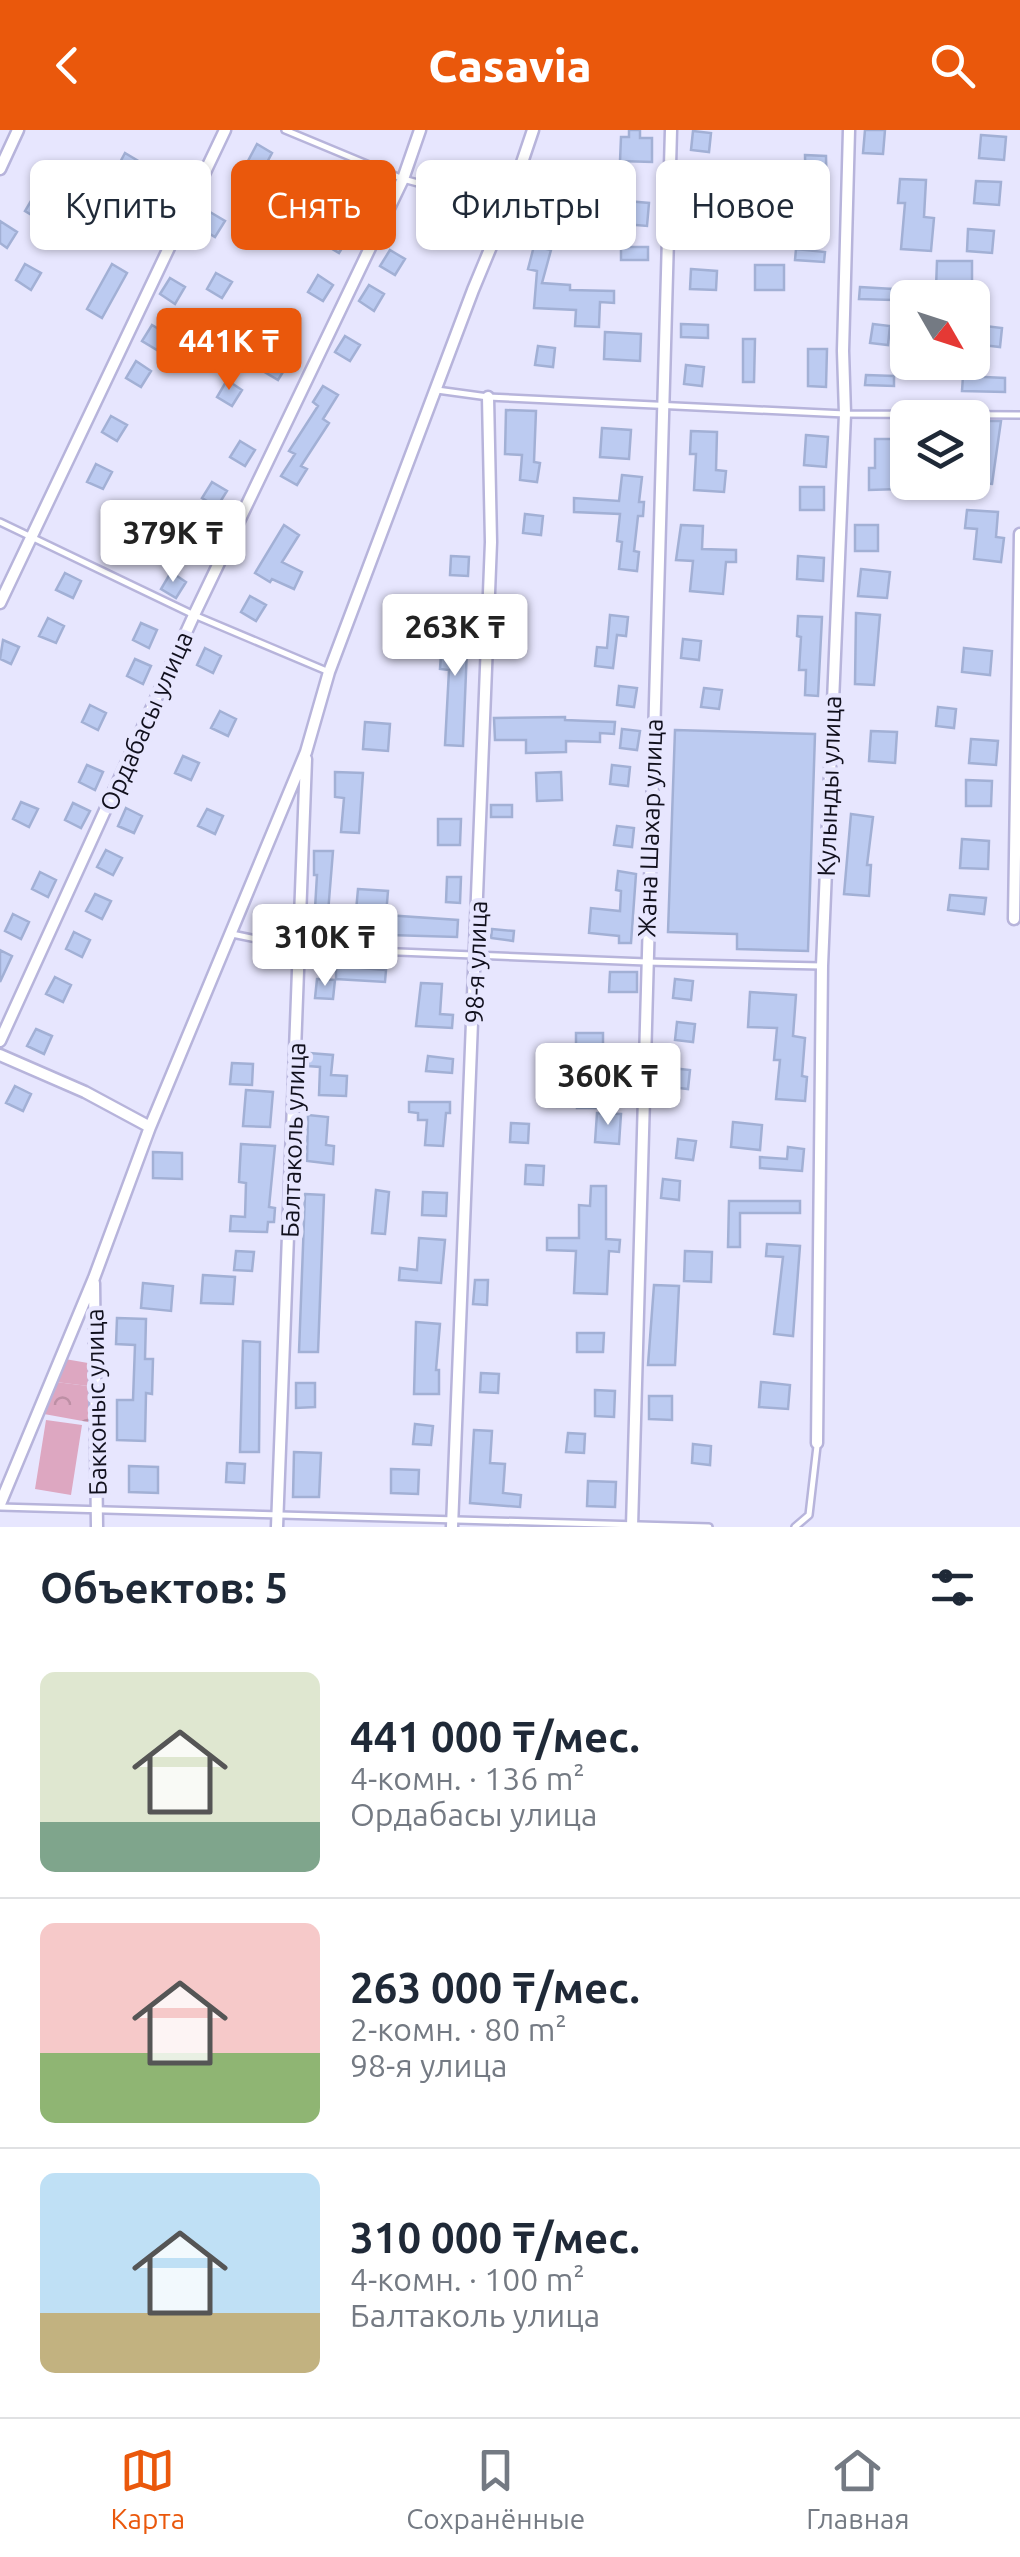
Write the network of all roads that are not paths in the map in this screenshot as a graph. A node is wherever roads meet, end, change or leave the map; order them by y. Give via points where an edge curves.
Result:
1 (18, 130) edge
2 (226, 130) edge
3 (285, 130) edge
4 (420, 130) edge
5 (534, 130) edge
6 (671, 130) edge
7 (849, 130) edge
8 (524, 160) edge
9 (0, 169) edge
10 (403, 179) junction
11 (416, 183) edge
12 (491, 250) edge
13 (437, 390) junction
14 (488, 397) junction
15 (665, 406) junction
16 (845, 414) junction
17 (1020, 416) edge
18 (0, 522) edge
19 (1020, 534) edge
20 (31, 536) junction
21 (0, 603) edge
22 (194, 614) junction
23 (329, 672) junction
24 (306, 752) junction
25 (1014, 919) dead end
26 (232, 934) junction
27 (300, 948) junction
28 (477, 955) junction
29 (646, 962) junction
30 (822, 966) junction
31 (0, 1041) edge
32 (0, 1055) edge
33 (150, 1128) junction
34 (94, 1278) junction
35 (817, 1443) joint
36 (0, 1506) edge
37 (98, 1508) junction
38 (278, 1514) junction
39 (452, 1524) edge
40 (632, 1526) edge
41 (97, 1527) edge
42 (278, 1527) edge
43 (709, 1527) edge
44 (795, 1527) edge

1 - 9 street
2 - 20 street
3 - 10 lane
4 - 10 street, Ордабасы улица
5 - 8 street
6 - 15 street, Жана Шахар улица
7 - 16 street, Кулынды улица
10 - 11 lane
10 - 22 street, Ордабасы улица
12 - 13 street
13 - 14 lane
13 - 23 street
14 - 15 lane
14 - 28 street, 98-я улица
15 - 16 lane
15 - 29 street, Жана Шахар улица
16 - 17 lane
16 - 30 street, Кулынды улица
18 - 20 lane
19 - 25 street
20 - 21 street
20 - 22 lane
22 - 23 lane
22 - 31 street, Ордабасы улица
23 - 24 street
24 - 26 street
24 - 27 street, Балтаколь улица
26 - 27 lane
26 - 33 street
27 - 28 lane
27 - 38 street, Балтаколь улица
28 - 29 lane
28 - 39 street, 98-я улица
29 - 30 lane
29 - 40 street, Жана Шахар улица
30 - 35 street, Кулынды улица
32 - 33 street
33 - 34 street
34 - 36 street
34 - 37 street, Бакконыс улица
35 - 44 lane via 808,1515
36 - 37 lane
37 - 38 lane
37 - 41 street, Бакконыс улица
38 - 39 lane
38 - 42 street, Балтаколь улица
39 - 40 lane
40 - 43 lane

